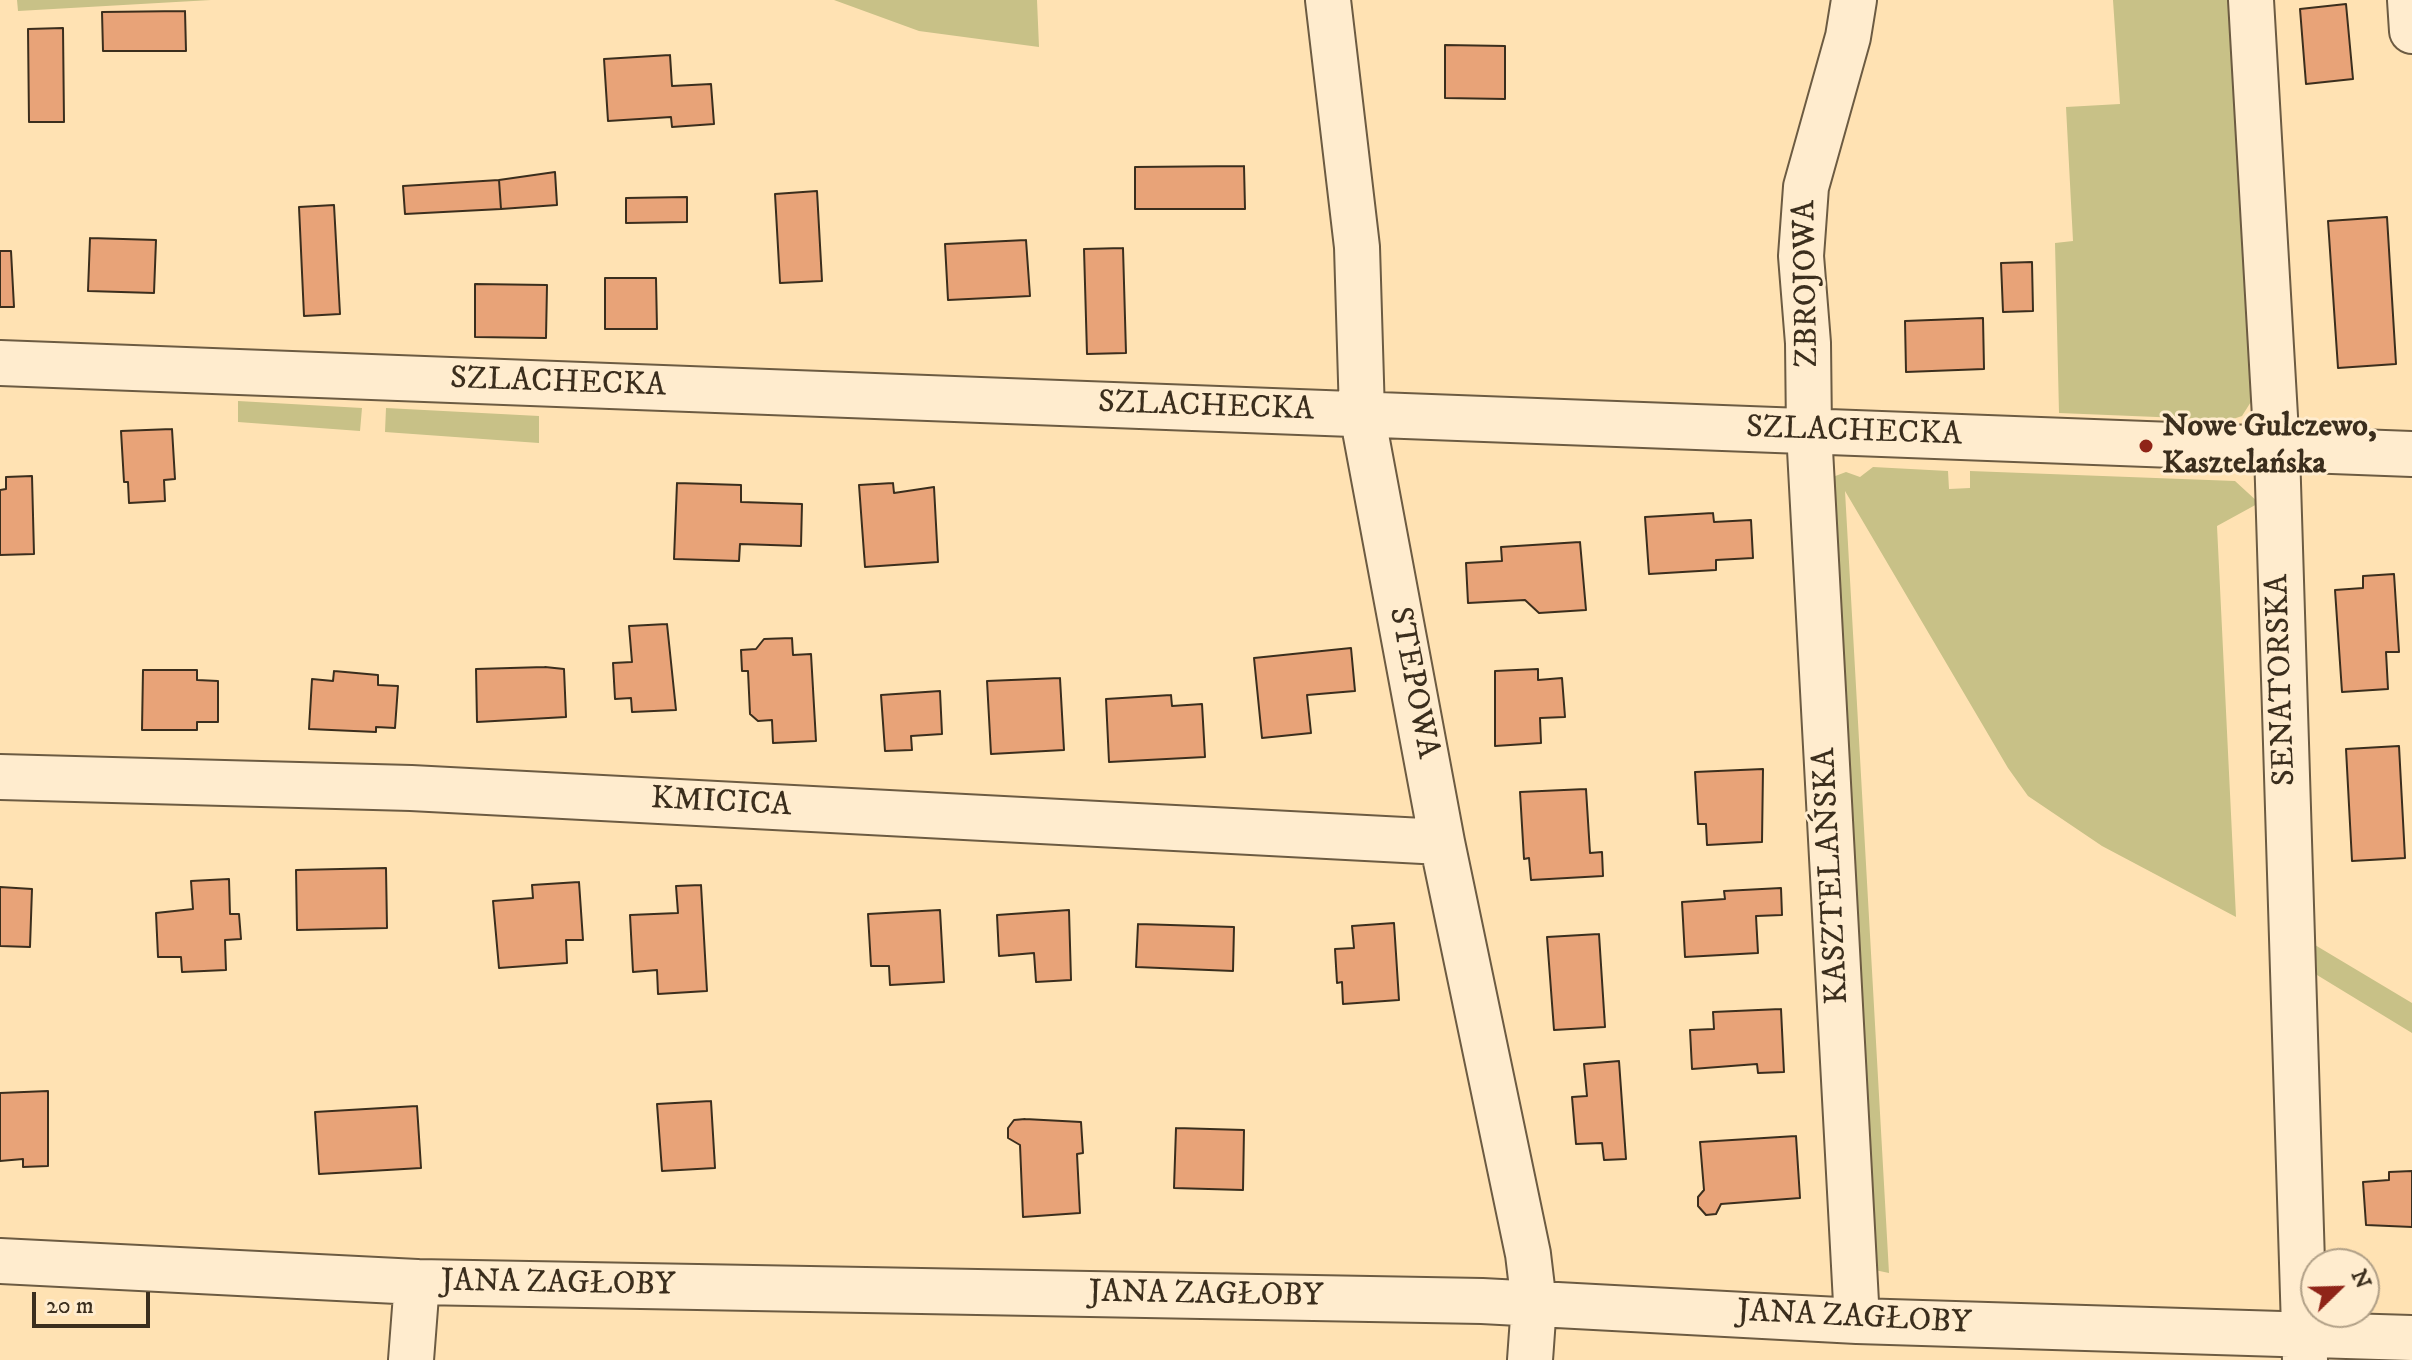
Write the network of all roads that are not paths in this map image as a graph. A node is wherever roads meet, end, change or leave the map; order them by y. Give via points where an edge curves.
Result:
1 (1328, 0) edge
2 (1854, 0) edge
3 (2251, 0) edge
4 (2410, 0) edge
5 (2412, 31) edge
6 (0, 363) edge
7 (1362, 414) junction
8 (1809, 431) junction
9 (2277, 451) junction
10 (2412, 454) edge
11 (0, 777) edge
12 (1442, 842) junction
13 (0, 1261) edge
14 (417, 1282) junction
15 (1534, 1304) junction
16 (1857, 1321) junction
17 (2412, 1338) edge
18 (2304, 1348) edge
19 (411, 1360) edge
20 (1530, 1360) edge

1 - 7 street, STEPOWA via 1357,247
2 - 8 street, ZBROJOWA via 1806,187 1801,256
3 - 9 street, SENATORSKA
4 - 5 street
6 - 7 street, SZLACHECKA
7 - 8 street, SZLACHECKA
7 - 12 street, STEPOWA
8 - 9 street, SZLACHECKA
8 - 16 street, KASZTELAŃSKA
9 - 10 street, SZLACHECKA
9 - 18 street, SENATORSKA
11 - 12 street, KMICICA via 411,788
12 - 15 street, STEPOWA
13 - 14 street, JANA ZAGŁOBY
14 - 15 street, JANA ZAGŁOBY
14 - 19 street
15 - 16 street, JANA ZAGŁOBY
15 - 20 street, STEPOWA
16 - 18 street, JANA ZAGŁOBY
17 - 18 street, JANA ZAGŁOBY

